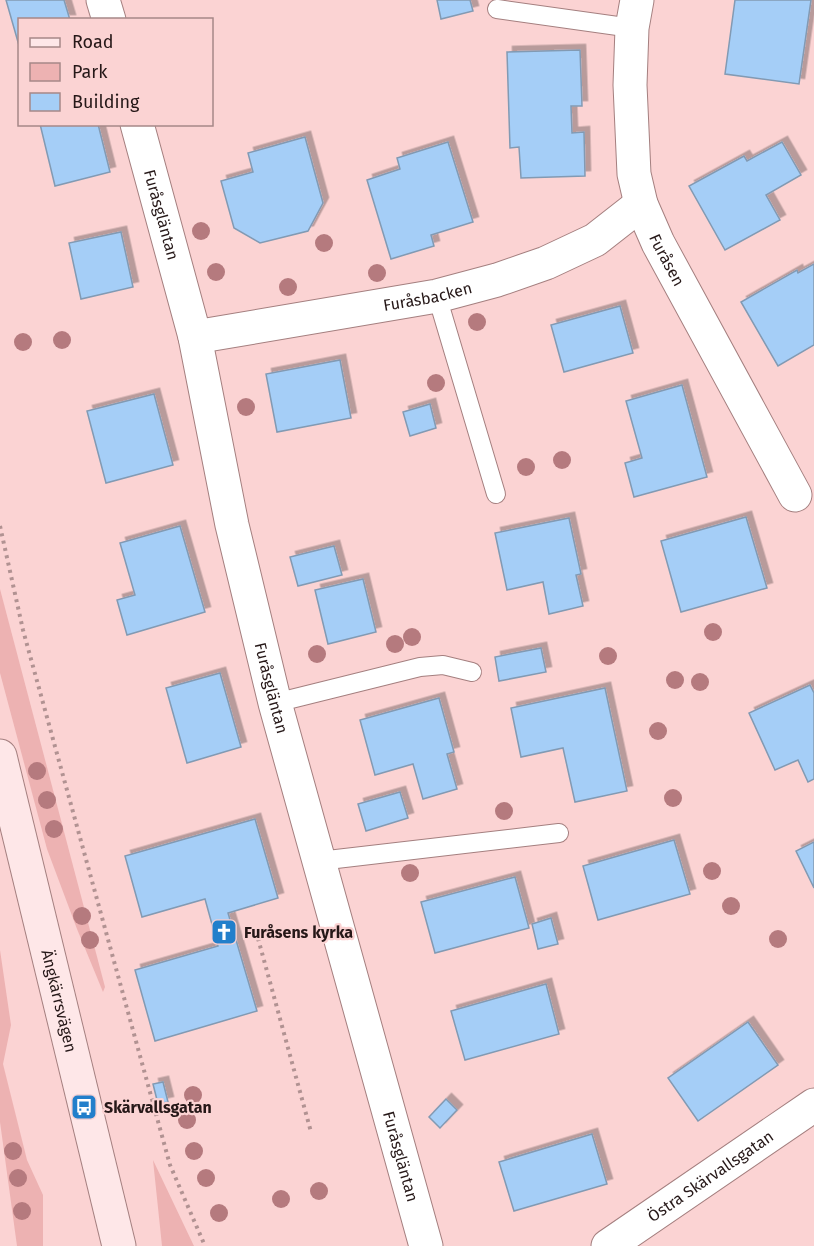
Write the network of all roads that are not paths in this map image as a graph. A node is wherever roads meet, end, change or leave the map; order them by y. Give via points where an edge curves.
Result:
1 (103, 0) edge
2 (496, 9) dead end
3 (635, 14) edge
4 (108, 18) edge
5 (138, 126) edge
6 (641, 204) junction
7 (437, 296) junction
8 (195, 337) junction
9 (496, 494) dead end
10 (795, 495) dead end
11 (472, 672) dead end
12 (275, 703) junction
13 (0, 756) edge
14 (559, 833) dead end
15 (319, 861) junction
16 (814, 1106) edge
17 (119, 1246) edge
18 (426, 1246) edge
19 (608, 1246) edge

1 - 4 street
2 - 3 lane
3 - 6 street, Furåsen via 630,85 634,174
5 - 8 street, Furåsgläntan
6 - 7 street, Furåsbacken via 595,240 546,263
6 - 10 street, Furåsen via 658,243
7 - 8 street, Furåsbacken
7 - 9 lane
8 - 12 street, Furåsgläntan via 232,525
11 - 12 lane via 443,665 420,667
12 - 15 street, Furåsgläntan
13 - 17 street, Ängkärrsvägen
14 - 15 lane
15 - 18 street, Furåsgläntan
16 - 19 street, Östra Skärvallsgatan

